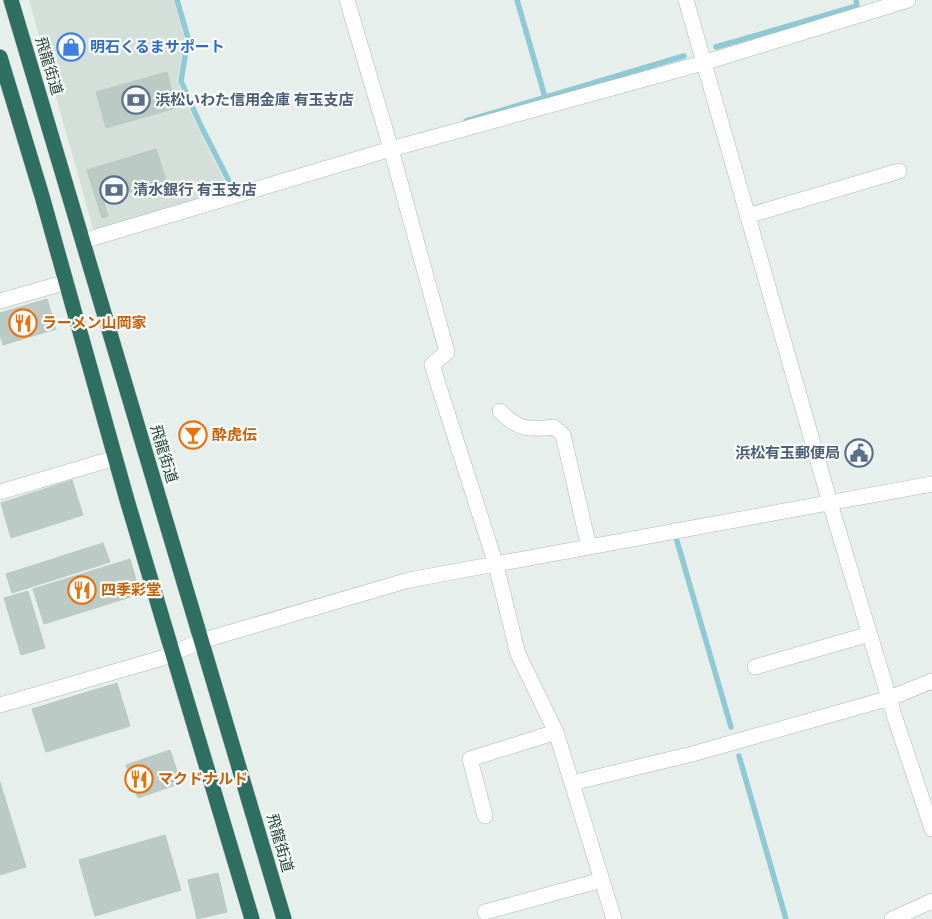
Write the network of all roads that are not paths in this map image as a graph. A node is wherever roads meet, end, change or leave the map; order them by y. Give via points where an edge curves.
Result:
1 (11, 0) edge
2 (347, 0) edge
3 (686, 0) edge
4 (908, 0) edge
5 (0, 57) edge
6 (703, 63) junction
7 (392, 149) junction
8 (899, 171) dead end
9 (747, 216) junction
10 (83, 240) junction
11 (67, 282) junction
12 (0, 301) edge
13 (500, 411) dead end
14 (115, 458) junction
15 (932, 484) edge
16 (0, 492) edge
17 (830, 503) junction
18 (589, 547) junction
19 (496, 564) junction
20 (870, 634) junction
21 (201, 641) junction
22 (172, 654) junction
23 (755, 667) dead end
24 (932, 681) edge
25 (890, 698) junction
26 (0, 705) edge
27 (556, 732) junction
28 (572, 783) junction
29 (485, 816) dead end
30 (932, 830) edge
31 (602, 880) junction
32 (932, 901) edge
33 (485, 912) dead end
34 (252, 919) edge
35 (284, 919) edge
36 (614, 919) edge
37 (892, 919) edge

1 - 10 highway, 飛龍街道
2 - 7 street
3 - 6 street
4 - 6 street
5 - 11 highway
6 - 7 street
6 - 9 street
7 - 10 street
7 - 19 street via 447,352 432,365
8 - 9 street
9 - 17 street
10 - 21 highway, 飛龍街道
11 - 12 street
11 - 14 highway
13 - 18 street via 528,429 554,427 563,435
14 - 16 street
14 - 22 highway
15 - 17 street
17 - 18 street
17 - 20 street
18 - 19 street
19 - 21 street via 409,580
19 - 27 street via 518,654
20 - 23 street
20 - 25 street
21 - 22 street
21 - 35 highway, 飛龍街道
22 - 26 street
22 - 34 highway
24 - 25 street
25 - 28 street via 692,754
25 - 30 street
27 - 28 street
27 - 29 street via 470,759
28 - 31 street
31 - 33 street
31 - 36 street
32 - 37 street

